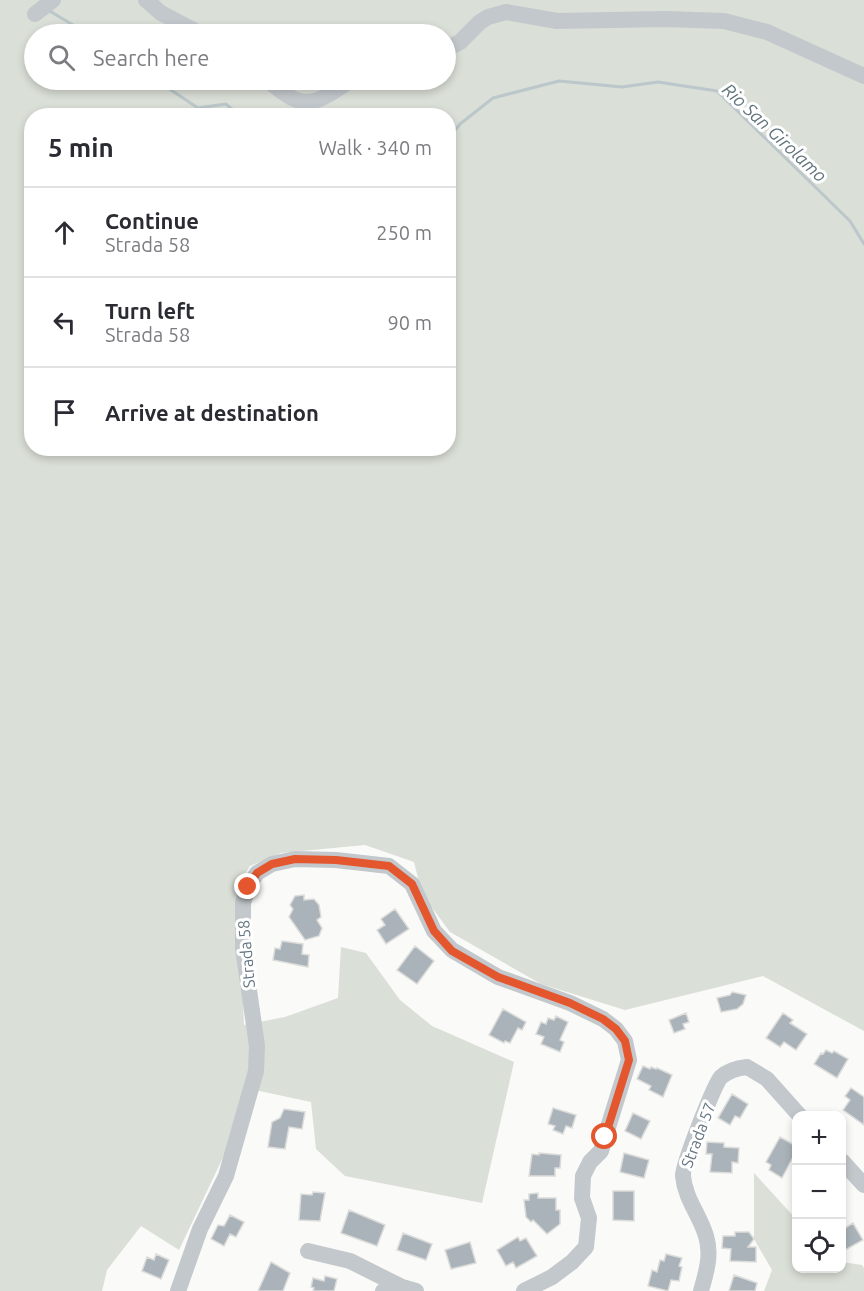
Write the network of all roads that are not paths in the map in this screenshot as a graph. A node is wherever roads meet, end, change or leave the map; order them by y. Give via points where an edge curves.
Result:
1 (53, 0) edge
2 (146, 0) edge
3 (34, 14) dead end
4 (181, 24) edge
5 (456, 44) edge
6 (864, 76) edge
7 (280, 90) edge
8 (336, 90) edge
9 (795, 1111) edge
10 (846, 1165) edge
11 (864, 1185) edge
12 (308, 1251) dead end
13 (409, 1289) edge
14 (178, 1291) edge
15 (383, 1291) edge
16 (524, 1291) edge
17 (701, 1291) edge

1 - 3 street
2 - 4 street
5 - 6 street via 480,22 506,12 557,21 724,21 767,32
7 - 8 street via 293,100 308,102
9 - 17 street, Strada 57 via 766,1079 747,1067 733,1069 720,1078 689,1149 683,1174 688,1198 706,1237 709,1259
10 - 11 street
12 - 13 street via 350,1261
13 - 15 street
14 - 16 street, Strada 58 via 200,1229 226,1176 256,1071 257,1046 243,948 243,903 257,873 272,864 295,859 389,866 412,884 434,931 452,951 498,977 603,1019 625,1041 629,1060 601,1151 583,1176 582,1198 589,1218 586,1247 552,1277

